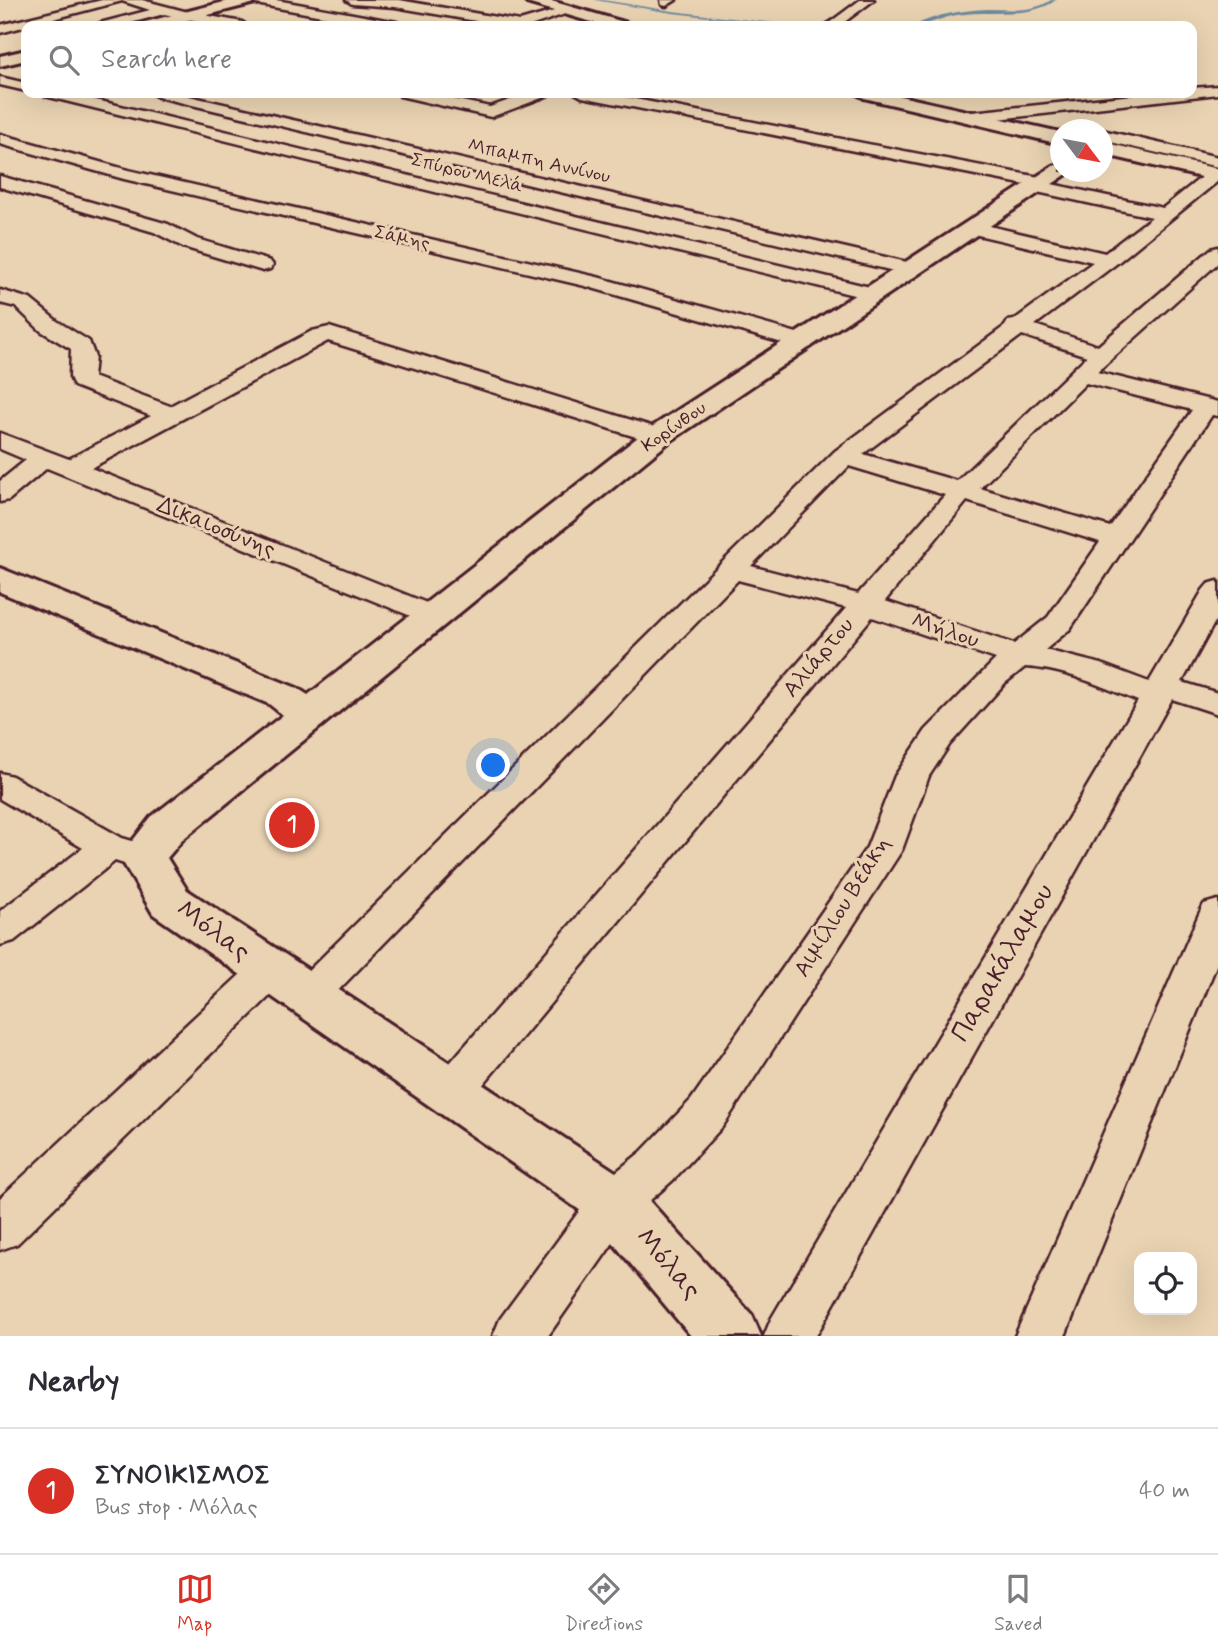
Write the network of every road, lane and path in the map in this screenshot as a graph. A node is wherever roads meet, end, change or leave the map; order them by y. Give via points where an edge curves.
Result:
1 (117, 0) edge
2 (128, 0) edge
3 (205, 0) edge
4 (250, 0) edge
5 (256, 0) edge
6 (352, 0) edge
7 (532, 0) edge
8 (868, 0) edge
9 (384, 1) edge
10 (169, 9) junction
11 (568, 11) junction
12 (187, 16) junction
13 (28, 21) edge
14 (124, 21) edge
15 (168, 21) edge
16 (215, 21) edge
17 (370, 21) edge
18 (497, 21) edge
19 (534, 21) edge
20 (603, 21) edge
21 (838, 21) edge
22 (21, 23) edge
23 (3, 27) edge
24 (21, 32) edge
25 (0, 80) edge
26 (21, 86) edge
27 (1218, 90) edge
28 (1197, 92) edge
29 (70, 98) edge
30 (180, 98) edge
31 (428, 98) edge
32 (529, 98) edge
33 (609, 98) edge
34 (886, 98) edge
35 (1145, 98) edge
36 (1218, 99) edge
37 (972, 117) junction
38 (1093, 119) edge
39 (1050, 136) edge
40 (1113, 138) edge
41 (0, 139) edge
42 (1113, 150) edge
43 (1217, 170) edge
44 (1045, 180) edge
45 (0, 181) edge
46 (1165, 214) junction
47 (972, 228) junction
48 (1218, 253) edge
49 (1109, 260) junction
50 (263, 265) dead end
51 (911, 269) junction
52 (874, 294) junction
53 (0, 296) edge
54 (1016, 326) junction
55 (803, 342) junction
56 (1092, 364) junction
57 (1212, 408) edge
58 (172, 415) junction
59 (658, 436) junction
60 (0, 440) edge
61 (844, 456) junction
62 (43, 459) junction
63 (69, 469) junction
64 (962, 491) junction
65 (0, 494) edge
66 (1117, 538) junction
67 (732, 570) junction
68 (5, 586) edge
69 (1218, 590) edge
70 (864, 604) junction
71 (433, 615) junction
72 (1021, 657) junction
73 (1159, 692) junction
74 (1218, 704) edge
75 (309, 715) junction
76 (0, 784) edge
77 (126, 852) junction
78 (1218, 914) edge
79 (0, 931) edge
80 (289, 984) junction
81 (451, 1092) junction
82 (614, 1202) junction
83 (0, 1229) edge
84 (518, 1336) edge
85 (730, 1336) edge
86 (789, 1336) edge
87 (1040, 1336) edge

1 - 13 street
2 - 10 street
3 - 10 street
4 - 12 street
5 - 17 street
6 - 9 street
7 - 11 street
8 - 21 street
9 - 18 street
10 - 12 street
10 - 14 street
11 - 19 street
11 - 20 street
12 - 15 street
12 - 16 street
22 - 23 street
23 - 24 street
25 - 26 street
27 - 28 street
29 - 52 street, Σπύρου Μελά
30 - 51 street, Μπαμπη Αννίνου
31 - 32 street via 491,112
33 - 44 street
34 - 37 street
35 - 37 street
36 - 38 street via 1099,112
37 - 39 street
40 - 43 street
41 - 55 street, Σάμης via 124,174 590,281
42 - 43 street
43 - 46 street
44 - 46 street
44 - 47 street, Κορίνθου
45 - 50 street via 161,228 190,243
46 - 49 street
47 - 49 street
47 - 51 street, Κορίνθου
48 - 56 street, Αλιάρτου
49 - 54 street
51 - 52 street, Κορίνθου
52 - 55 street, Κορίνθου
53 - 58 street via 23,303 81,346 86,362 82,381
54 - 56 street
54 - 61 street
55 - 59 street, Κορίνθου
56 - 57 street
56 - 64 street, Αλιάρτου
57 - 66 street, Αιμίλιου Βεάκη
58 - 59 street via 320,336 334,334
58 - 63 street
59 - 71 street, Κορίνθου
60 - 62 street, Δικαιοσύνης
61 - 64 street
61 - 67 street
62 - 63 street, Δικαιοσύνης
62 - 65 street
63 - 71 street, Δικαιοσύνης
64 - 66 street
64 - 70 street, Αλιάρτου
66 - 72 street, Αιμίλιου Βεάκη via 1059,623
67 - 70 street, Μήλου
67 - 80 street
68 - 75 street via 283,696
69 - 73 street, Παρακάλαμου
70 - 72 street, Μήλου
70 - 81 street, Αλιάρτου
71 - 75 street, Κορίνθου
72 - 73 street, Μήλου via 1073,663
72 - 82 street, Αιμίλιου Βεάκη via 994,676 938,737 912,776 884,850 707,1113 657,1166
73 - 74 street, Μήλου
73 - 86 street, Παρακάλαμου
75 - 77 street via 167,828
76 - 77 street
77 - 79 street
77 - 80 street, Μόλας via 170,902
78 - 87 street
80 - 81 street, Μόλας
80 - 83 street
81 - 82 street, Μόλας
82 - 84 street, Αιμίλιου Βεάκη
82 - 85 street, Μόλας

